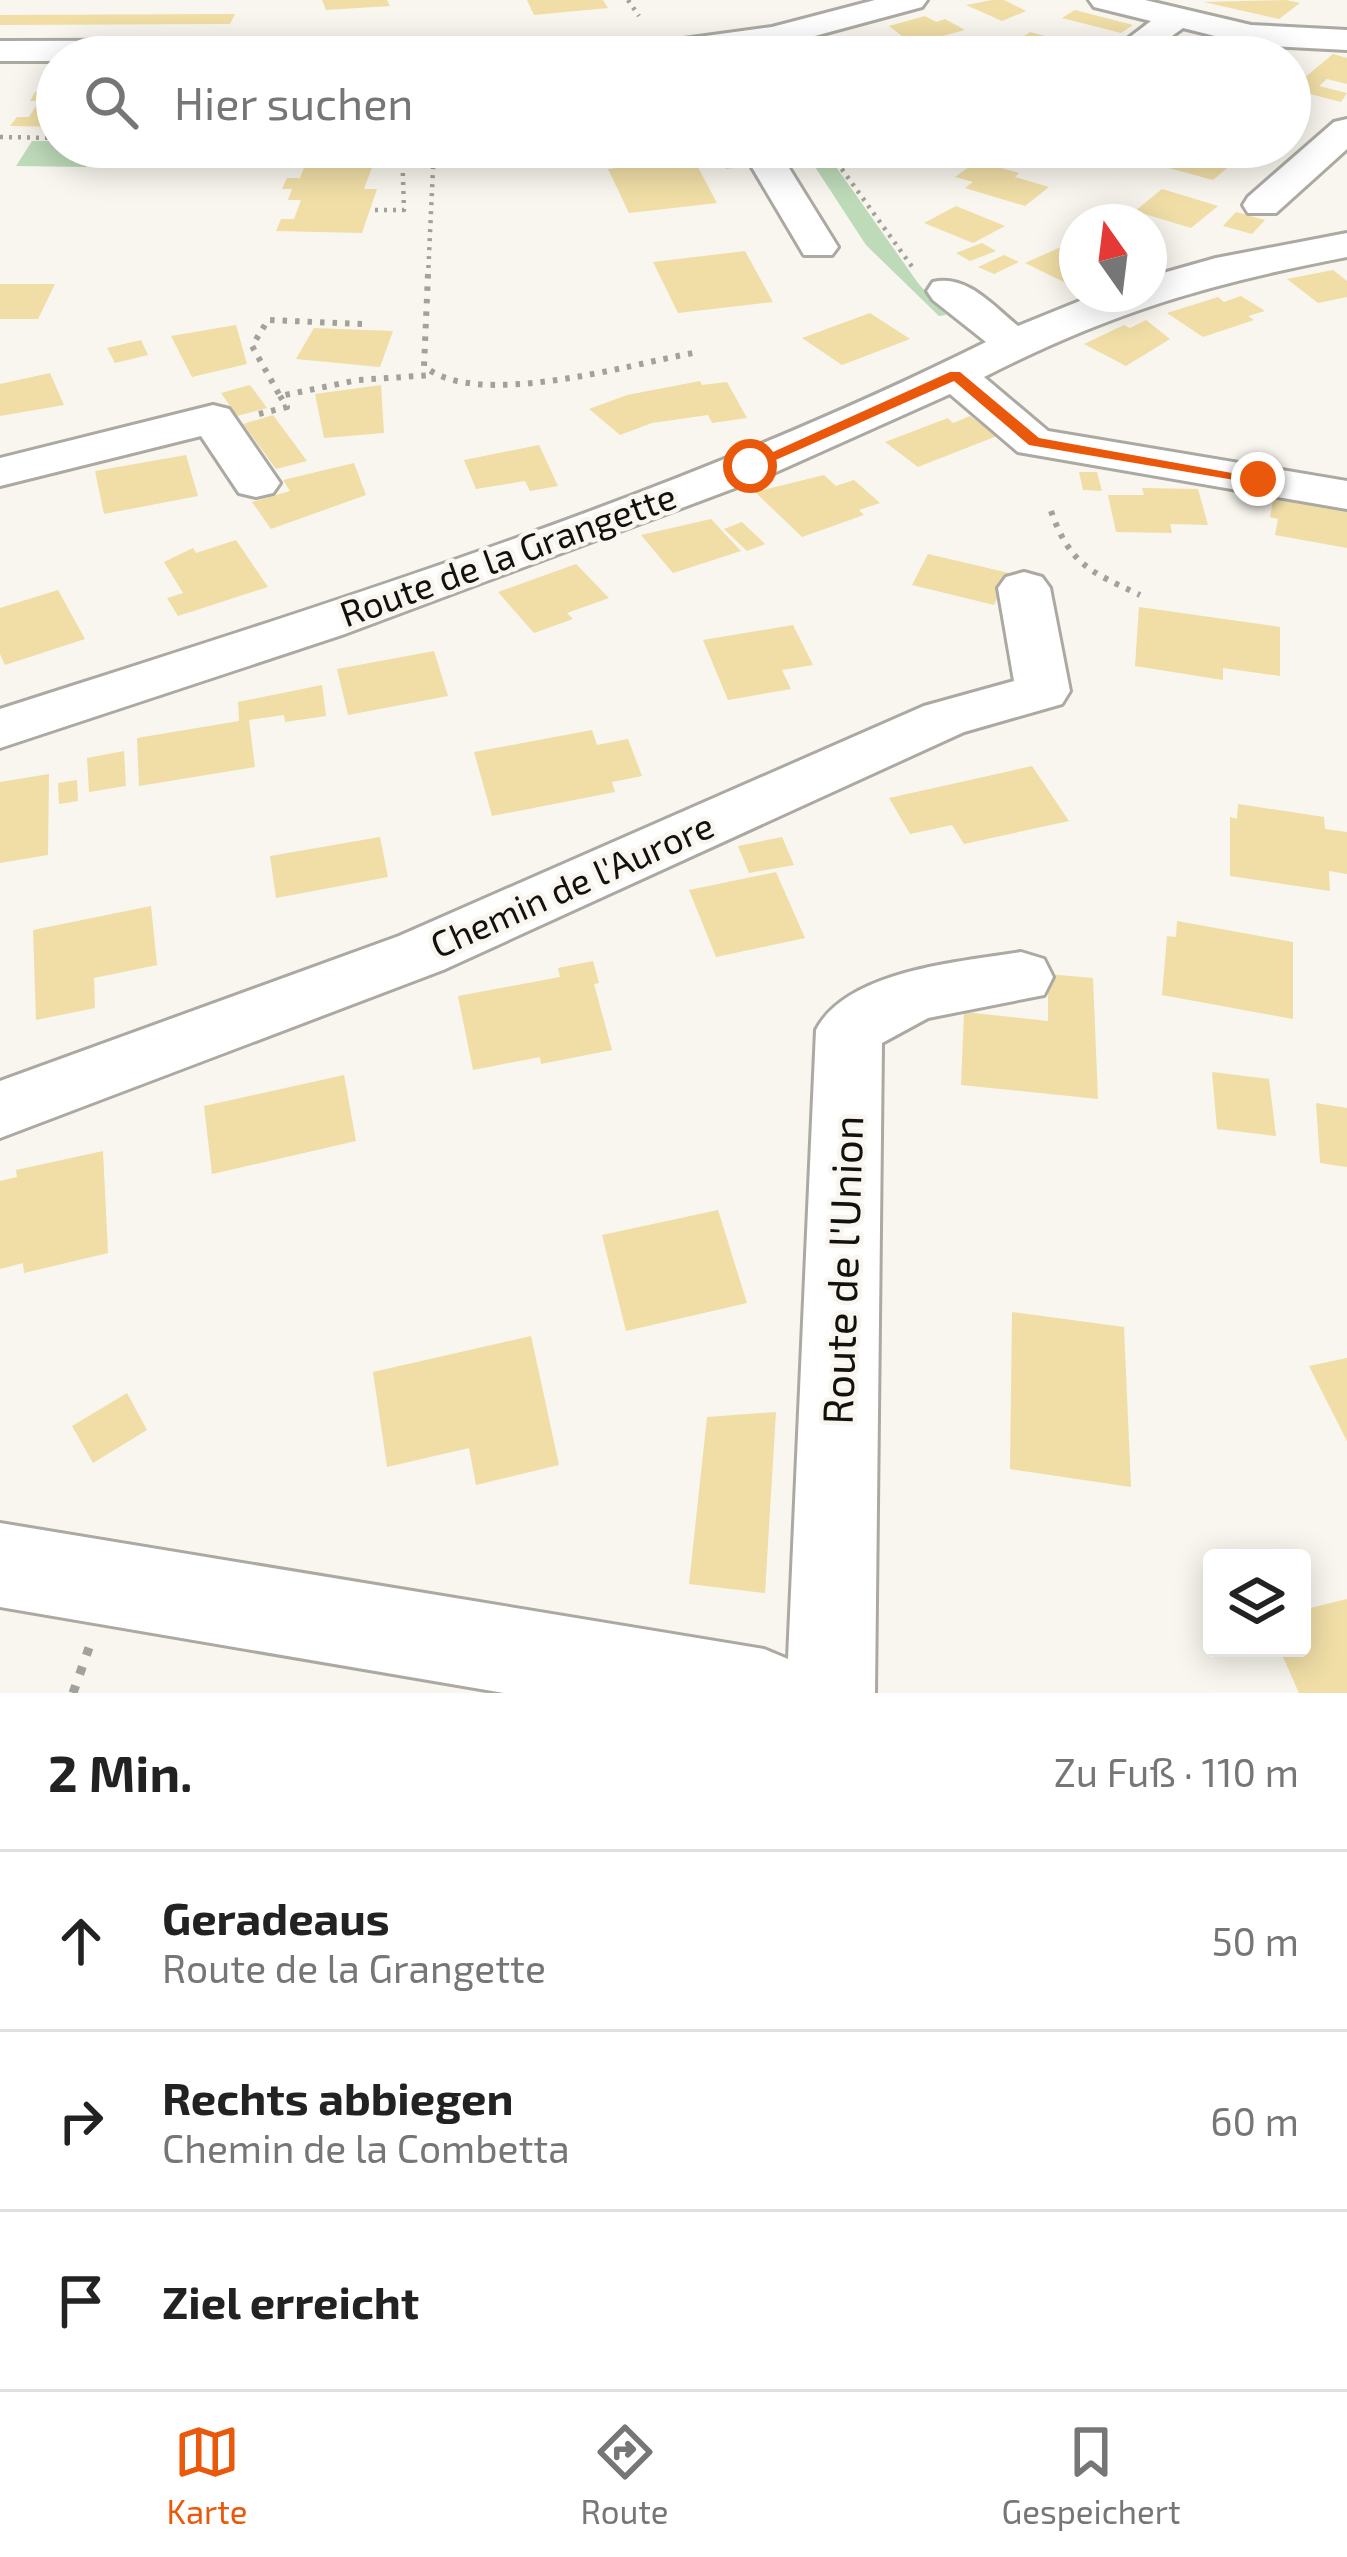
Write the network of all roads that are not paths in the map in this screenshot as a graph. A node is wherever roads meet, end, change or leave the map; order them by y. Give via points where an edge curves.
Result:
1 (911, 0) edge
2 (1105, 0) edge
3 (429, 14) dead end
4 (682, 14) dead end
5 (1176, 18) junction
6 (427, 36) edge
7 (694, 36) edge
8 (736, 36) edge
9 (1150, 36) edge
10 (1270, 36) edge
11 (1311, 38) edge
12 (1347, 40) edge
13 (0, 51) edge
14 (36, 51) edge
15 (1347, 130) edge
16 (1311, 162) edge
17 (771, 168) edge
18 (1304, 168) edge
19 (1262, 206) dead end
20 (1347, 245) edge
21 (818, 247) dead end
22 (1167, 285) edge
23 (948, 291) road end
24 (1092, 312) edge
25 (1015, 344) junction
26 (955, 375) junction
27 (0, 472) edge
28 (256, 483) dead end
29 (1347, 495) edge
30 (1024, 588) dead end
31 (0, 729) edge
32 (1022, 977) dead end
33 (0, 1110) edge
34 (0, 1565) edge
35 (607, 1679) edge
36 (764, 1693) edge
37 (832, 1693) edge

1 - 8 street
2 - 5 street
3 - 6 street
4 - 7 street
5 - 9 street
5 - 10 street
11 - 12 street
13 - 14 street
15 - 16 street
17 - 21 street
18 - 19 street
20 - 22 street
23 - 25 street
24 - 25 street, Route de la Grangette
25 - 26 street, Route de la Grangette
26 - 29 street via 1034,442
26 - 31 street, Route de la Grangette via 705,482 323,623
27 - 28 street via 213,419
30 - 33 street, Chemin de l'Aurore via 1043,691 944,719 421,953
32 - 37 street, Route de l'Union via 914,995 849,1030
34 - 35 street
35 - 36 street

